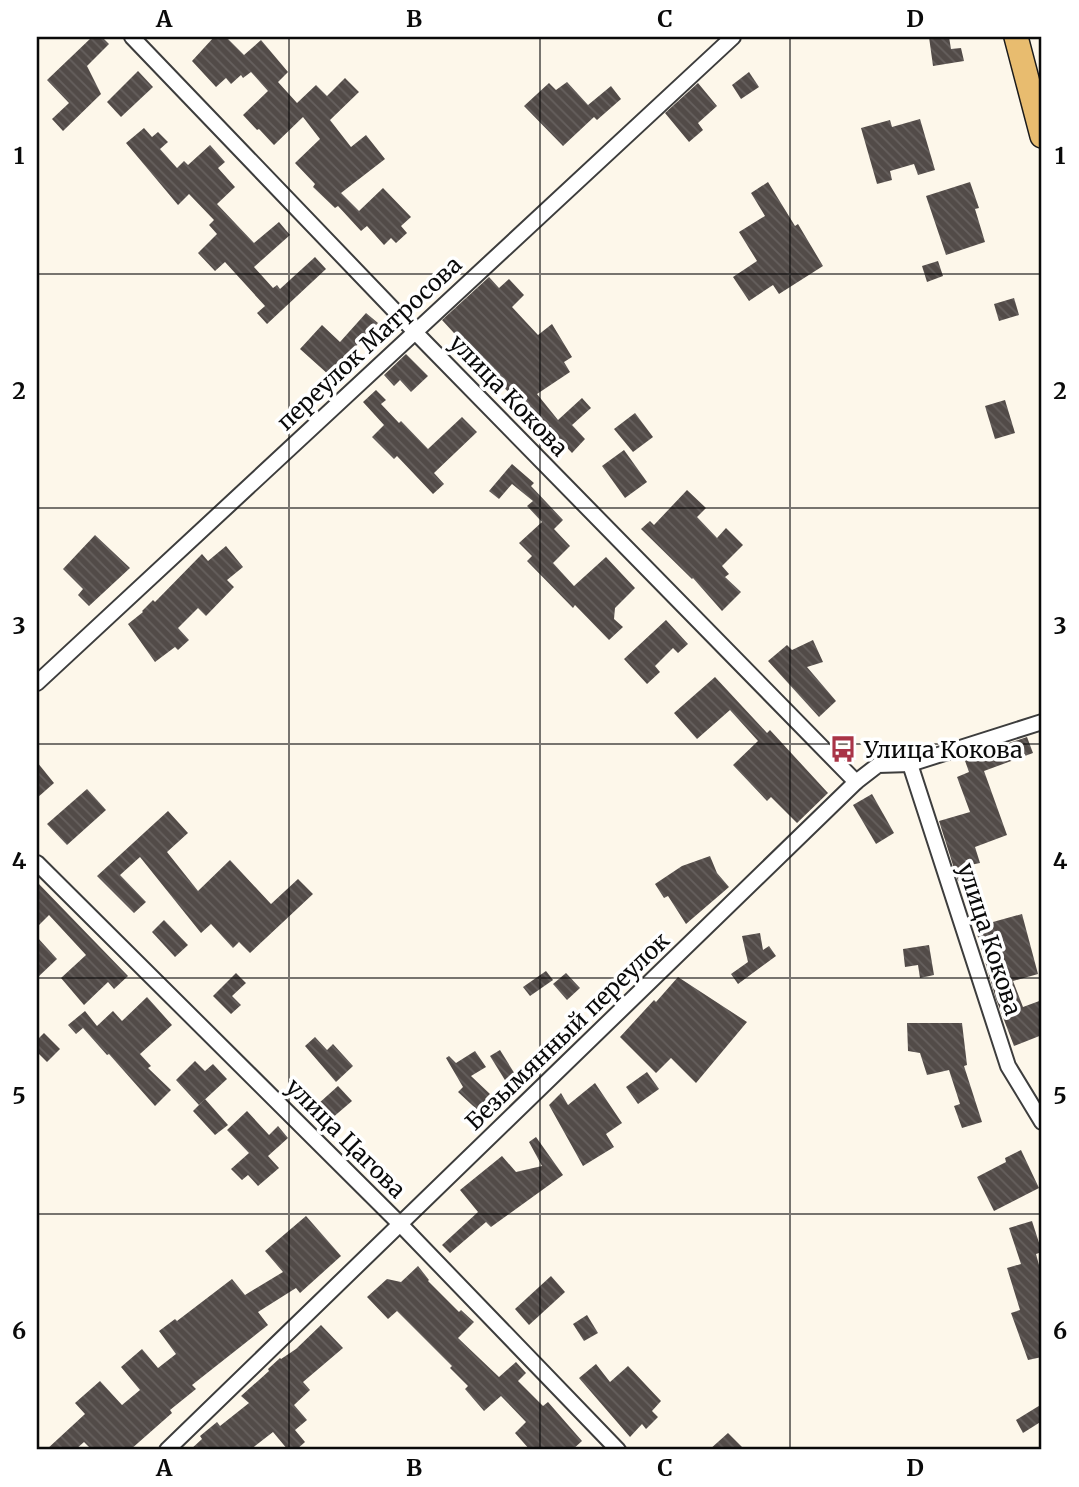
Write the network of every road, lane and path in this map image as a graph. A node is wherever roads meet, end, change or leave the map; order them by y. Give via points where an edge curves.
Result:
1 (132, 37) edge
2 (733, 37) edge
3 (1016, 37) edge
4 (1042, 136) edge
5 (415, 332) junction
6 (37, 683) edge
7 (1042, 722) edge
8 (910, 764) junction
9 (856, 782) junction
10 (37, 863) edge
11 (1042, 1122) edge
12 (401, 1225) junction
13 (167, 1450) edge
14 (618, 1450) edge

1 - 5 street, улица Кокова
2 - 5 street, переулок Матросова
3 - 4 main road
5 - 6 street, переулок Матросова
5 - 9 street, улица Кокова
7 - 8 street, Безымянный переулок
8 - 9 street, Безымянный переулок via 878,765
8 - 11 street, улица Кокова via 1009,1066
9 - 12 street, Безымянный переулок
10 - 12 street, улица Цагова
12 - 13 street, Безымянный переулок
12 - 14 street, улица Цагова

